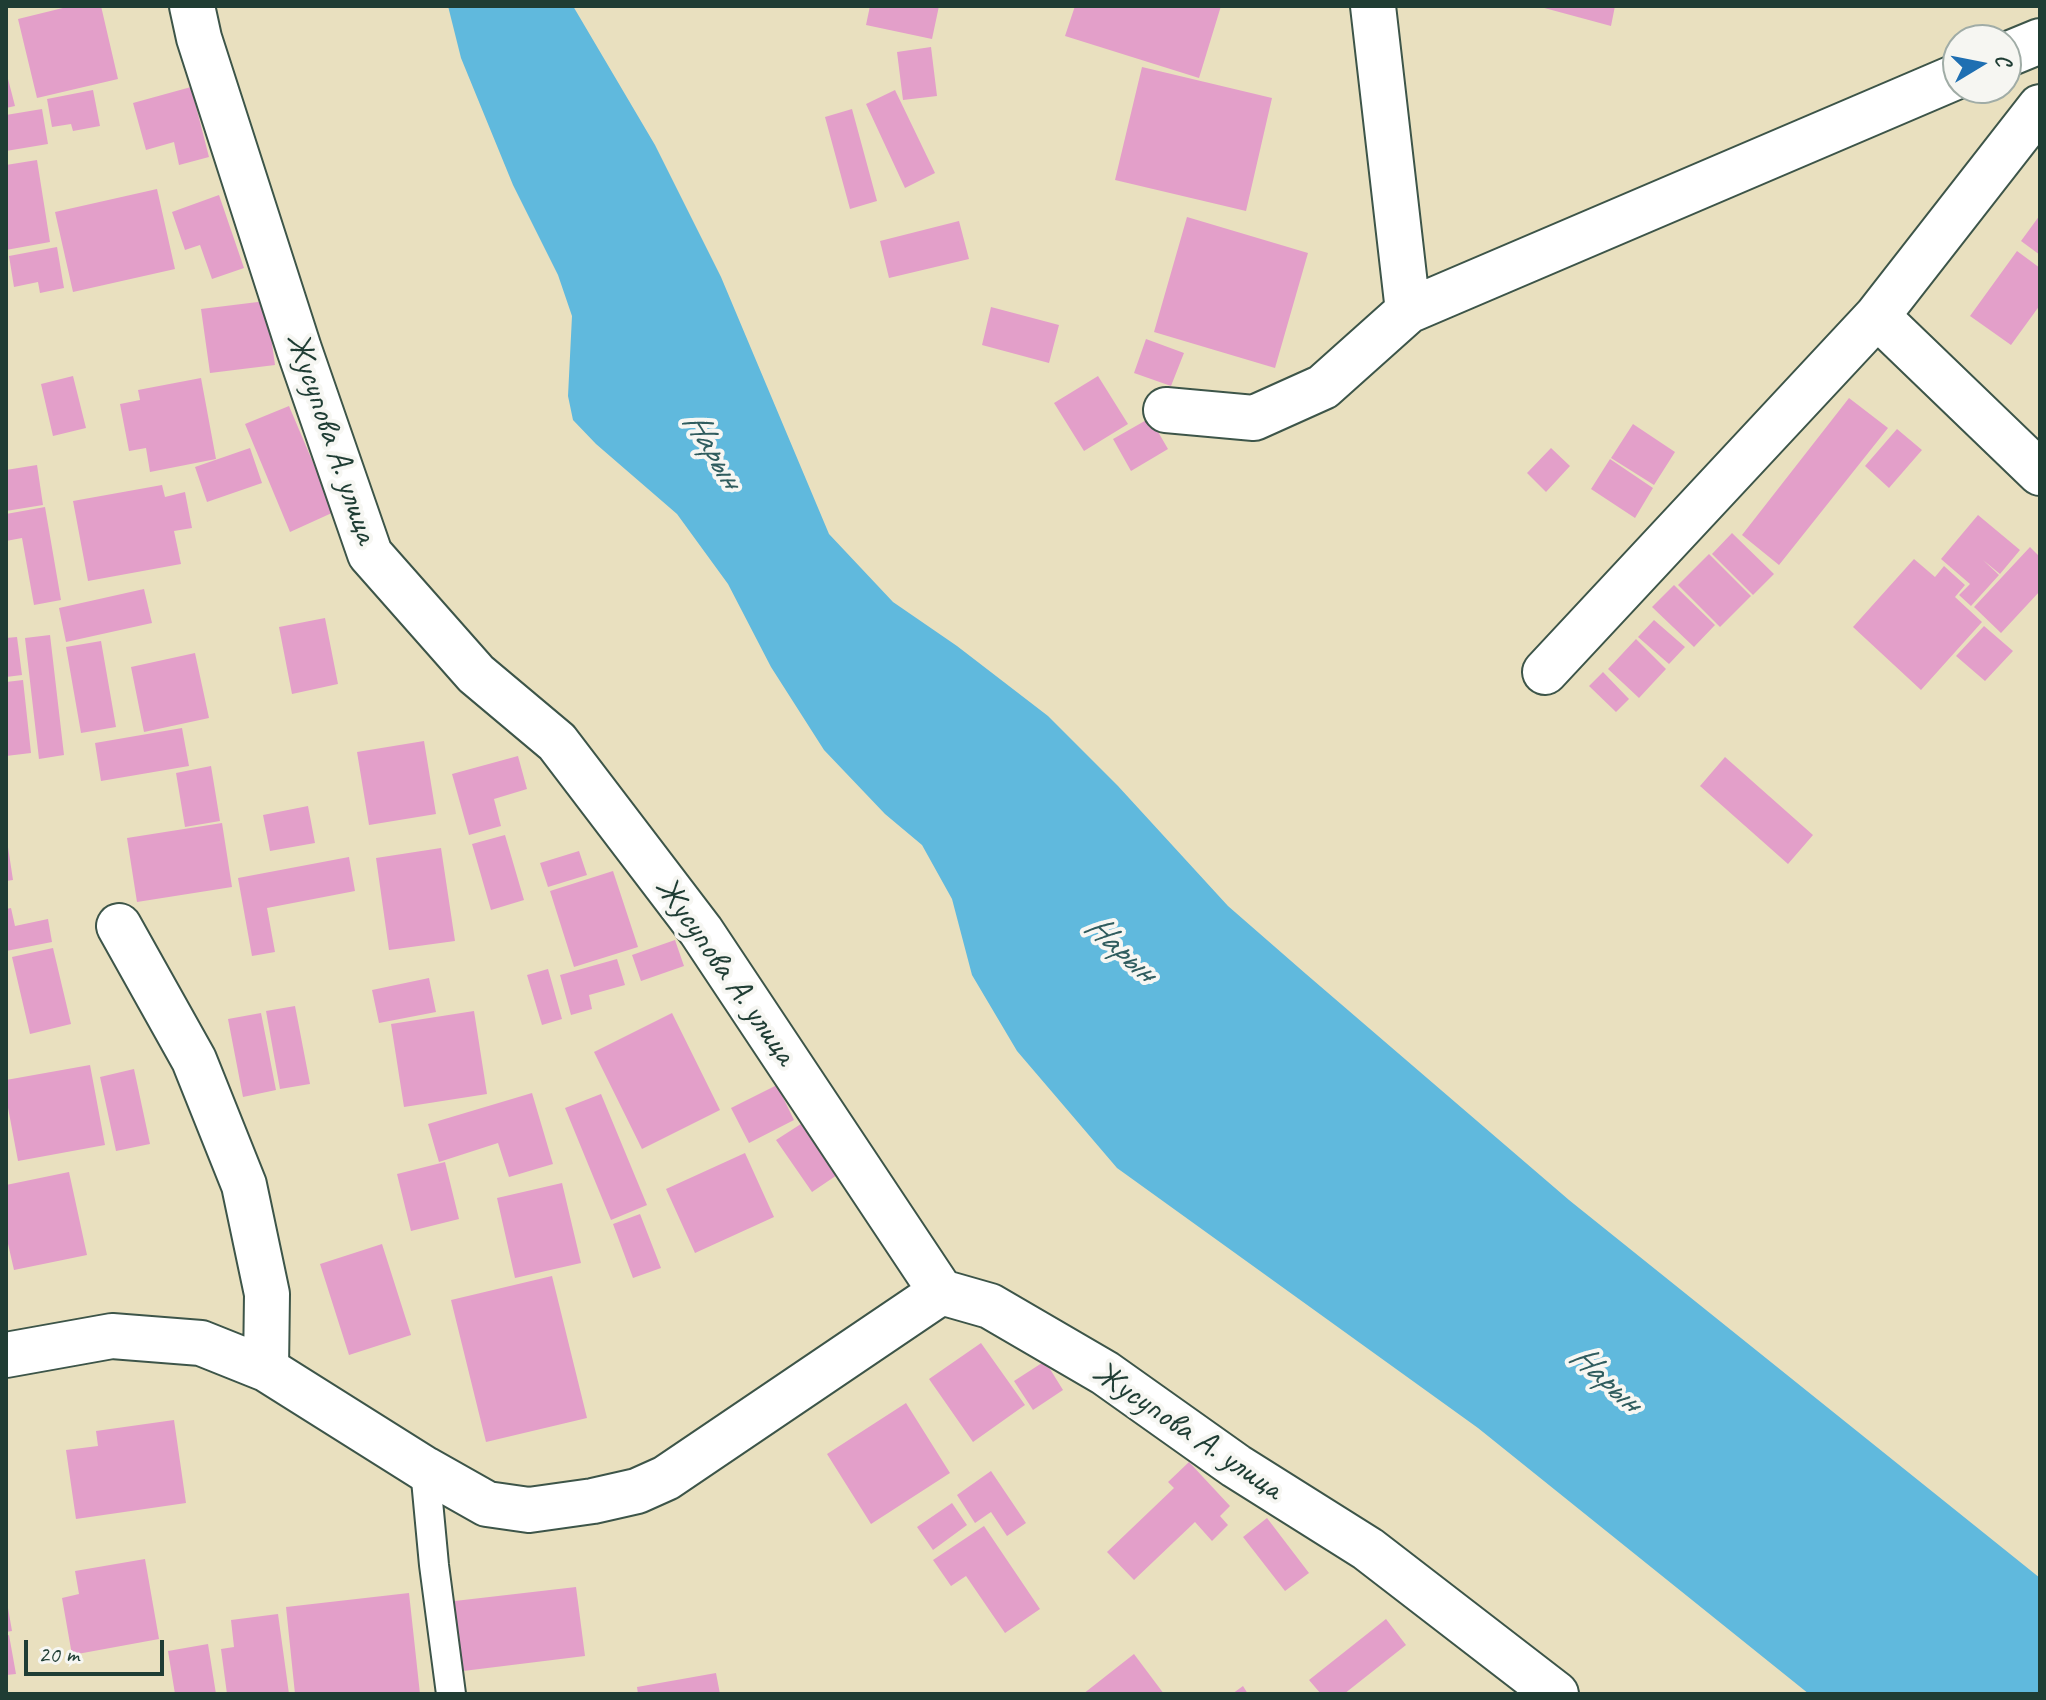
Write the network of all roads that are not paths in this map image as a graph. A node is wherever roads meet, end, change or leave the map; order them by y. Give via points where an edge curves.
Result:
1 (192, 6) edge
2 (1373, 6) edge
3 (1942, 83) edge
4 (2040, 107) edge
5 (1408, 311) junction
6 (1877, 316) junction
7 (1166, 410) dead end
8 (2040, 473) edge
9 (1545, 672) dead end
10 (119, 926) dead end
11 (941, 1292) junction
12 (6, 1355) edge
13 (266, 1369) junction
14 (425, 1469) junction
15 (451, 1694) edge
16 (1556, 1694) edge

1 - 11 street, Жусупова А. улица via 299,349 370,554 476,674 557,742 701,931
2 - 5 street
3 - 5 street
4 - 6 street
5 - 7 street via 1323,387 1254,418
6 - 8 street
6 - 9 street
10 - 13 street via 194,1060 244,1185 267,1294
11 - 14 street via 666,1478 637,1491 529,1510 487,1504
11 - 16 street, Жусупова А. улица via 990,1306 1105,1373 1236,1466 1368,1549
12 - 13 street via 112,1336 201,1343
13 - 14 street
14 - 15 lane

